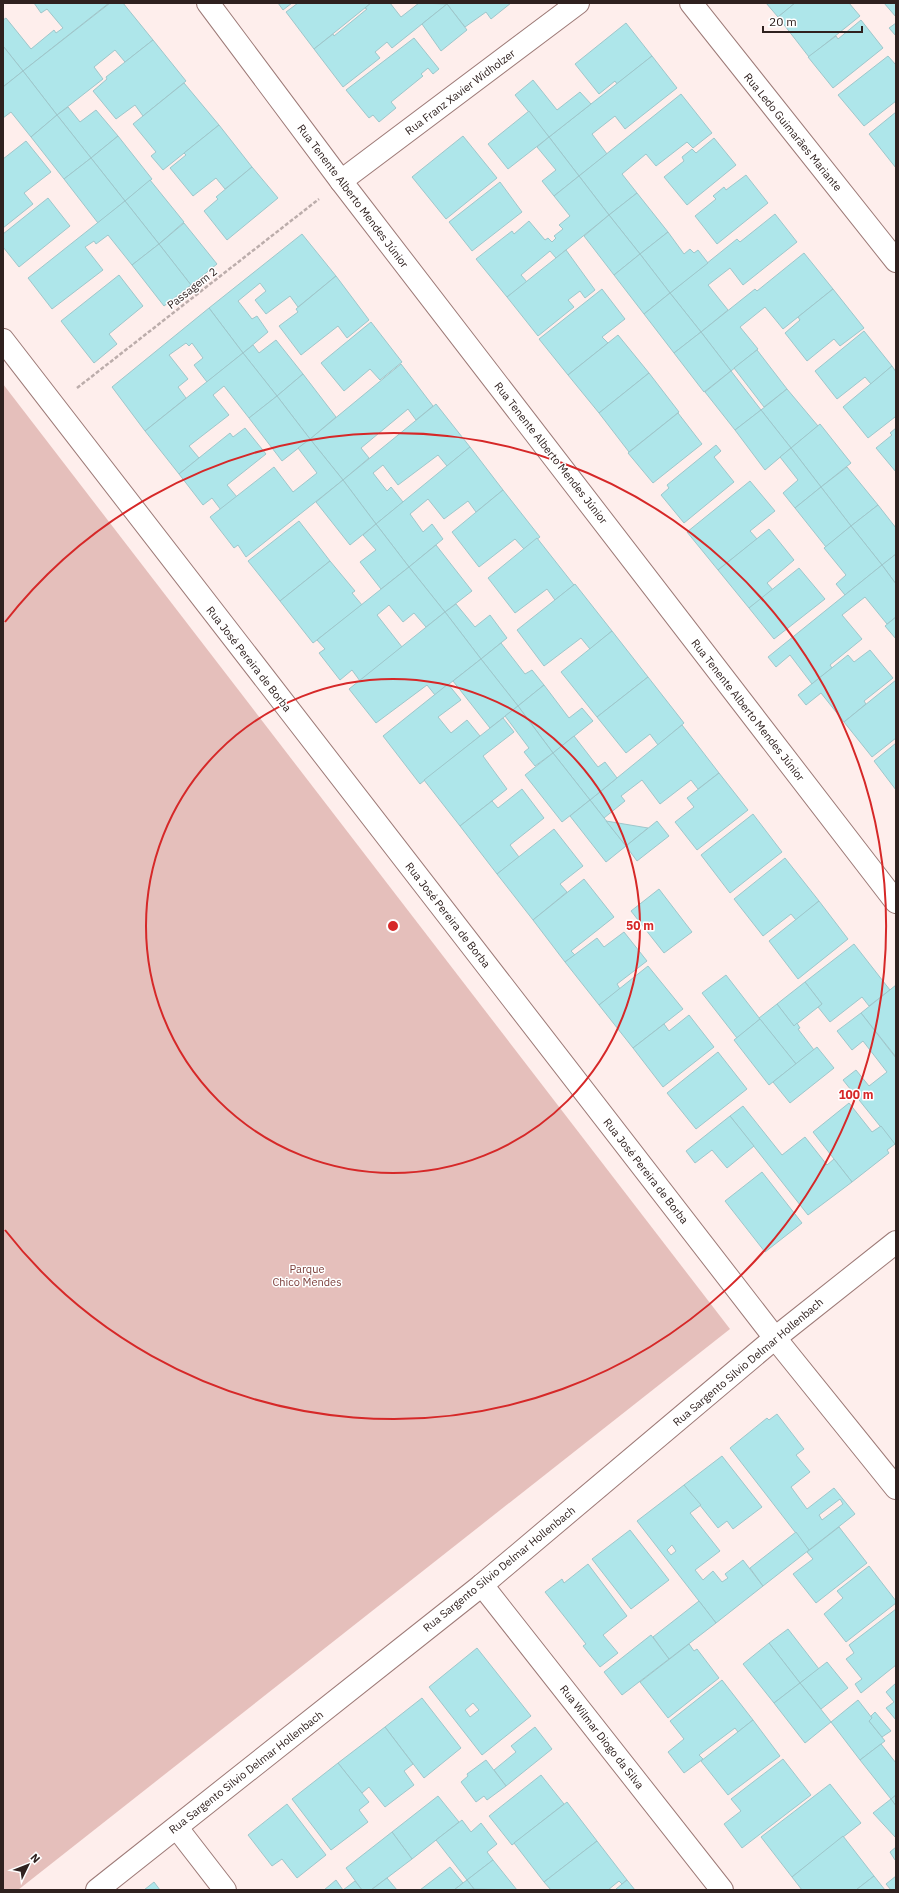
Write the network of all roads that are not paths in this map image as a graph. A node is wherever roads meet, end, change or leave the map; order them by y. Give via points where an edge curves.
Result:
1 (208, 3) edge
2 (578, 3) edge
3 (691, 3) edge
4 (341, 182) junction
5 (896, 261) edge
6 (3, 340) edge
7 (896, 902) edge
8 (896, 1242) edge
9 (776, 1338) junction
10 (896, 1488) edge
11 (482, 1585) junction
12 (177, 1828) junction
13 (97, 1890) edge
14 (225, 1890) edge
15 (722, 1890) edge

1 - 4 street, Rua Tenente Alberto Mendes Júnior
2 - 4 street, Rua Franz Xavier Widholzer
3 - 5 street, Rua Ledo Guimarães Mariante
4 - 7 street, Rua Tenente Alberto Mendes Júnior
6 - 9 street, Rua José Pereira de Borba
8 - 9 street, Rua Sargento Silvio Delmar Hollenbach
9 - 10 street, Rua José Pereira de Borba
9 - 11 street, Rua Sargento Silvio Delmar Hollenbach
11 - 12 street, Rua Sargento Silvio Delmar Hollenbach
11 - 15 street, Rua Wilmar Diogo da Silva
12 - 13 street, Rua Sargento Silvio Delmar Hollenbach
12 - 14 street

